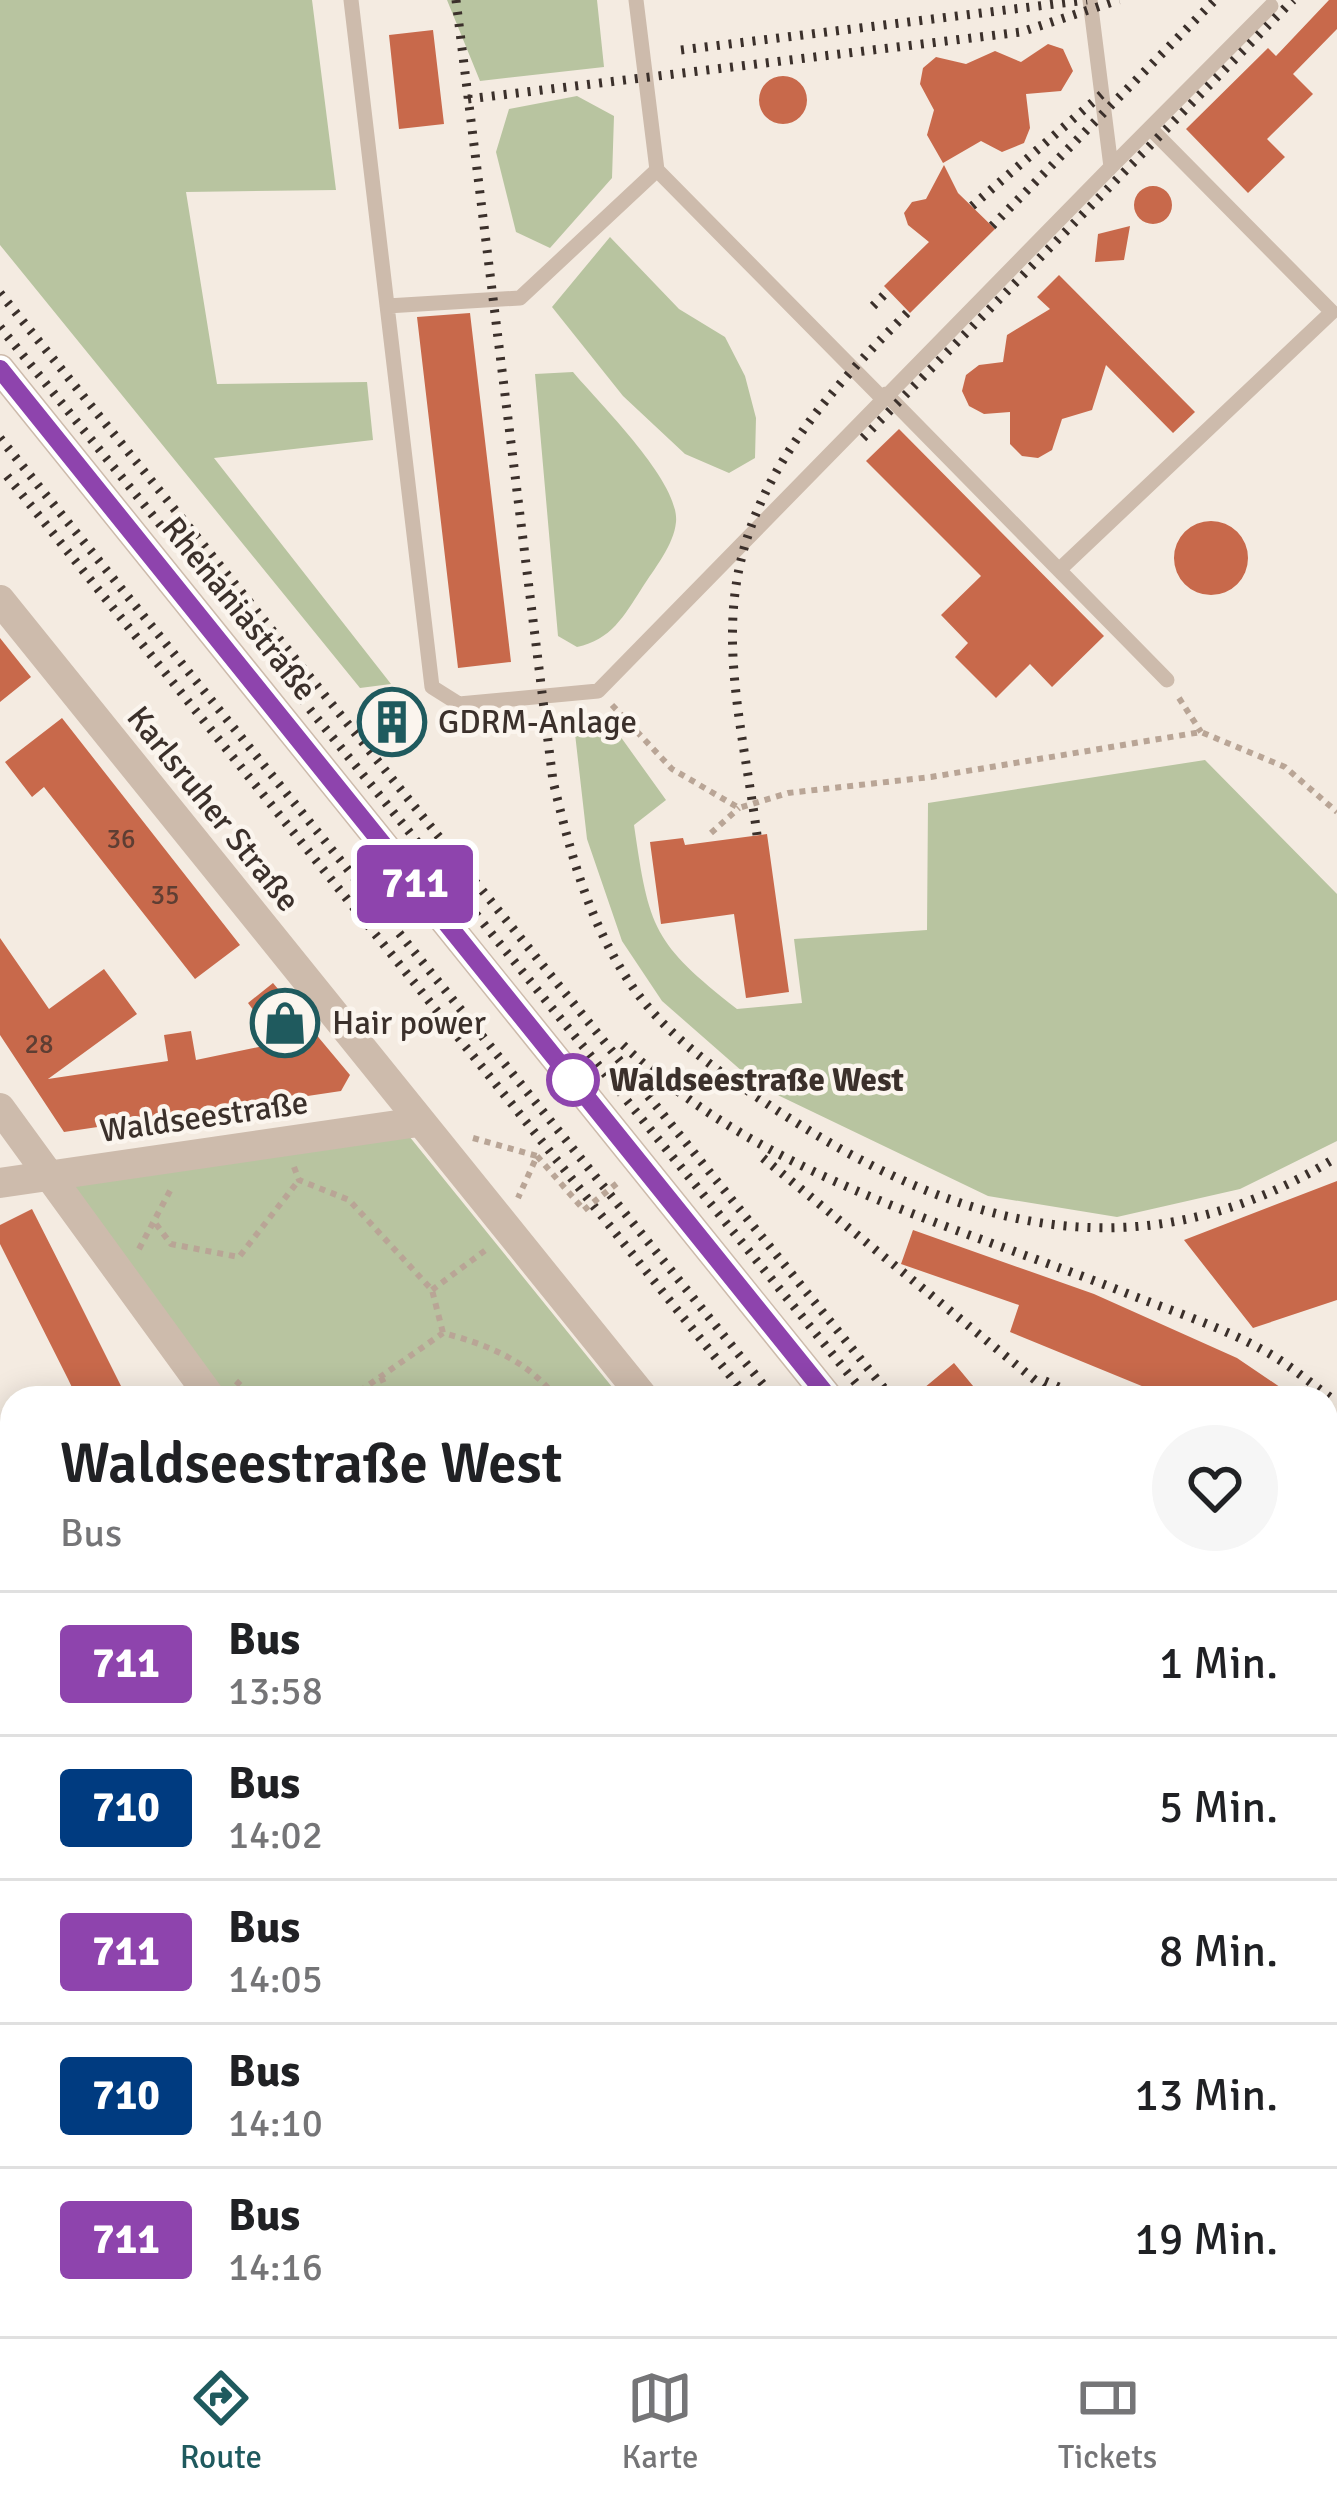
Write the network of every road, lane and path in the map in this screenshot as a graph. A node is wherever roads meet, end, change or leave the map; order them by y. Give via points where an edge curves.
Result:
1 (351, 0) edge
2 (636, 0) edge
3 (1090, 0) edge
4 (1271, 7) dead end
5 (1150, 128) junction
6 (1111, 167) junction
7 (657, 170) junction
8 (387, 306) junction
9 (0, 369) edge
10 (884, 396) junction
11 (1059, 570) junction
12 (0, 600) edge
13 (1167, 680) joint
14 (598, 691) junction
15 (1201, 733) junction
16 (739, 808) junction
17 (1337, 812) edge
18 (711, 833) dead end
19 (0, 1108) edge
20 (418, 1122) junction
21 (185, 1156) junction
22 (537, 1156) dead end
23 (295, 1170) dead end
24 (47, 1176) junction
25 (299, 1180) junction
26 (621, 1180) dead end
27 (0, 1184) edge
28 (156, 1224) junction
29 (478, 1256) dead end
30 (121, 1276) junction
31 (433, 1290) junction
32 (443, 1333) junction
33 (381, 1377) junction
34 (203, 1386) edge
35 (368, 1386) edge
36 (386, 1386) edge
37 (547, 1386) edge
38 (634, 1386) edge
39 (820, 1386) edge

1 - 8 lane
2 - 7 lane
3 - 6 lane
4 - 5 lane
5 - 6 lane
5 - 11 lane via 1332,313
6 - 10 lane
7 - 8 lane via 520,298
7 - 10 lane
8 - 14 lane via 433,687 459,704
9 - 39 street, Rhenaniastraße
10 - 11 lane
10 - 14 lane
11 - 13 lane
12 - 20 street, Karlsruher Straße
13 - 15 path
14 - 16 path via 672,769
15 - 16 path via 788,793
15 - 17 path via 1286,767
16 - 18 path
19 - 24 street
20 - 21 street, Waldseestraße
20 - 38 street, Karlsruher Straße
21 - 24 street, Waldseestraße
21 - 28 path
22 - 26 path, bridge via 584,1210
23 - 25 path
24 - 27 street, Waldseestraße
24 - 30 street
25 - 28 path via 239,1257 172,1244
25 - 31 path via 349,1200
28 - 30 path
29 - 31 path
30 - 34 street
31 - 32 path
32 - 33 path
32 - 37 path via 490,1346
33 - 35 path
33 - 36 path

